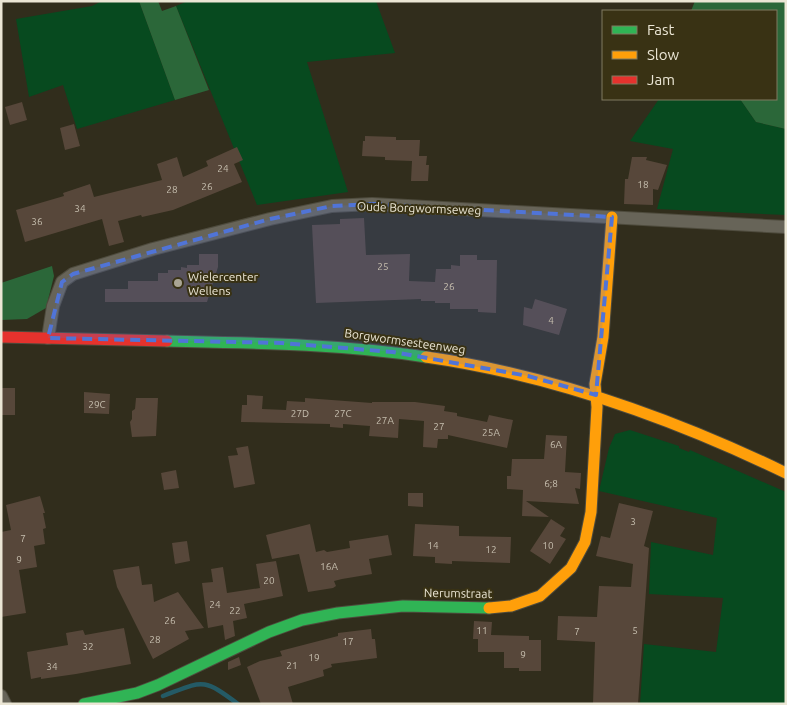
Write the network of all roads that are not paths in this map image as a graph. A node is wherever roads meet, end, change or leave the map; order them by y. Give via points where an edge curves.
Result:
1 (612, 218) junction
2 (786, 227) edge
3 (1, 337) edge
4 (48, 338) junction
5 (596, 395) junction
6 (786, 474) edge
7 (1, 696) edge
8 (140, 698) edge
9 (5, 704) edge
10 (84, 704) edge

1 - 2 street, Oude Borgwormseweg
1 - 4 street, Oude Borgwormseweg via 372,204 332,206 270,219 153,248 73,274 62,282 51,314
1 - 5 street, Nerumstraat
3 - 4 street, Borgwormsesteenweg
4 - 5 street, Borgwormsesteenweg via 282,343 394,352 528,376
5 - 6 street, Borgwormsesteenweg via 683,426
5 - 8 street, Nerumstraat via 596,448 585,542 571,568 540,596 494,608 403,606 338,612 302,620 216,656 158,685
7 - 9 street
8 - 10 street, Nerumstraat

